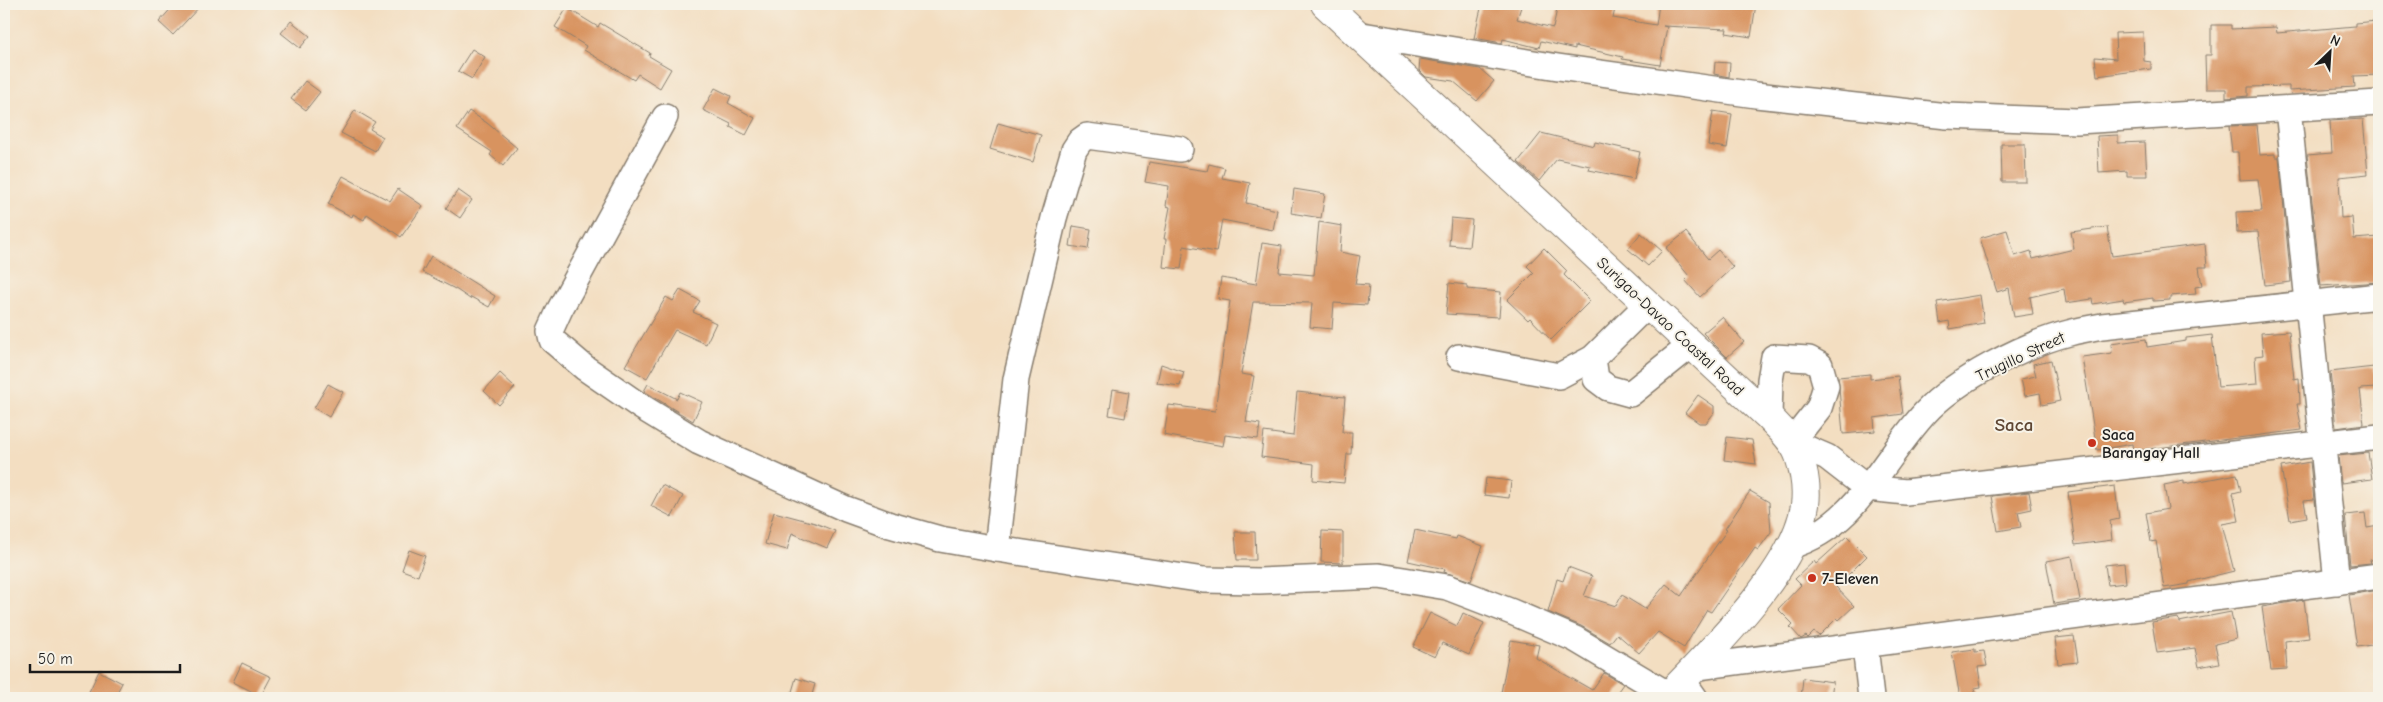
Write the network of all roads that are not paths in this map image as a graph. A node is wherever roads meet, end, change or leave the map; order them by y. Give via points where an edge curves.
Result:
1 (1325, 4) edge
2 (1356, 34) junction
3 (2379, 103) edge
4 (2288, 109) junction
5 (665, 116) dead end
6 (1180, 149) dead end
7 (2379, 296) edge
8 (1648, 304) junction
9 (2308, 304) junction
10 (1691, 345) junction
11 (1458, 357) dead end
12 (1593, 358) junction
13 (1769, 417) junction
14 (2379, 437) edge
15 (1792, 442) junction
16 (2323, 444) junction
17 (1867, 488) junction
18 (1790, 546) junction
19 (997, 549) junction
20 (2379, 576) edge
21 (2337, 582) junction
22 (1865, 646) junction
23 (1682, 688) edge
24 (1871, 698) edge

1 - 2 highway, Surigao-Davao Coastal Road
2 - 4 street via 1686,85 1947,116 2077,121
2 - 8 highway, Surigao-Davao Coastal Road
3 - 4 street
4 - 9 street
5 - 19 street via 560,309 552,326 552,340 585,368 699,442 846,509 890,525 940,539
6 - 19 street via 1088,136 1074,150 1054,218 1016,379
7 - 9 street, Trugillo Street
8 - 10 highway, Surigao-Davao Coastal Road
8 - 12 street
9 - 16 street
9 - 17 street, Trugillo Street via 2102,326 2068,333 2032,347 1977,374 1926,412
10 - 12 street via 1630,394 1608,388 1596,379
10 - 13 highway, Surigao-Davao Coastal Road
11 - 12 street via 1559,376
13 - 15 highway, Surigao-Davao Coastal Road
13 - 15 street via 1774,357 1809,358 1820,365 1826,386 1819,408
14 - 16 street
15 - 17 street via 1827,457
15 - 18 highway, Surigao-Davao Coastal Road via 1803,470 1805,504
16 - 17 street via 1922,492
16 - 21 street
17 - 18 street, Trugillo Street via 1839,521 1821,534
18 - 23 highway, Surigao-Davao Coastal Road via 1768,583
19 - 23 street via 1204,580 1379,576 1447,587 1575,639
20 - 21 street
21 - 22 street
22 - 23 street
22 - 24 street

